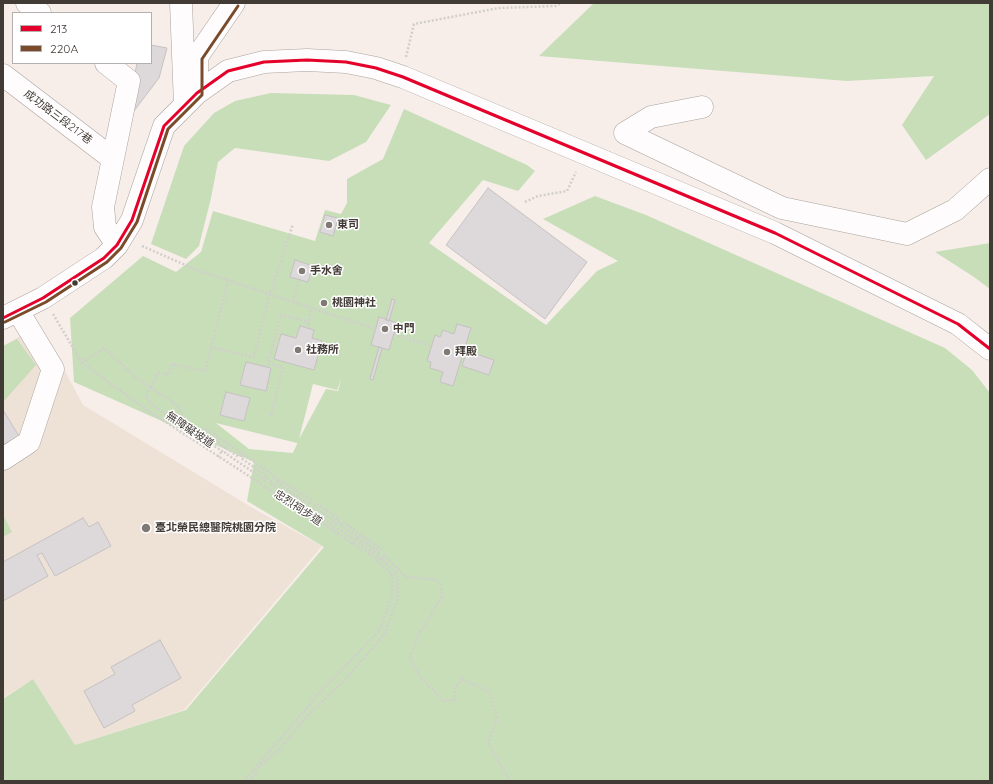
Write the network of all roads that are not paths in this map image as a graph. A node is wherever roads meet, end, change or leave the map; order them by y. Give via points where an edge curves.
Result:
1 (27, 3) edge
2 (182, 3) edge
3 (234, 3) edge
4 (39, 12) edge
5 (107, 64) edge
6 (3, 75) edge
7 (191, 99) junction
8 (702, 107) dead end
9 (114, 159) junction
10 (990, 179) edge
11 (782, 208) junction
12 (776, 233) junction
13 (117, 245) junction
14 (10, 314) edge
15 (990, 349) edge
16 (3, 459) edge

1 - 4 street
2 - 7 street
3 - 7 street via 197,57
5 - 9 street via 129,81
6 - 9 street, 成功路三段217巷
7 - 12 street via 228,71 264,62 346,62 376,68
7 - 13 street via 164,126 132,220
8 - 11 street via 651,117 625,133
9 - 13 street via 103,207 105,227
10 - 11 street via 955,210 907,234
11 - 12 street
12 - 15 street via 958,324
13 - 14 street via 104,258 43,298
14 - 16 street via 53,369 29,442

